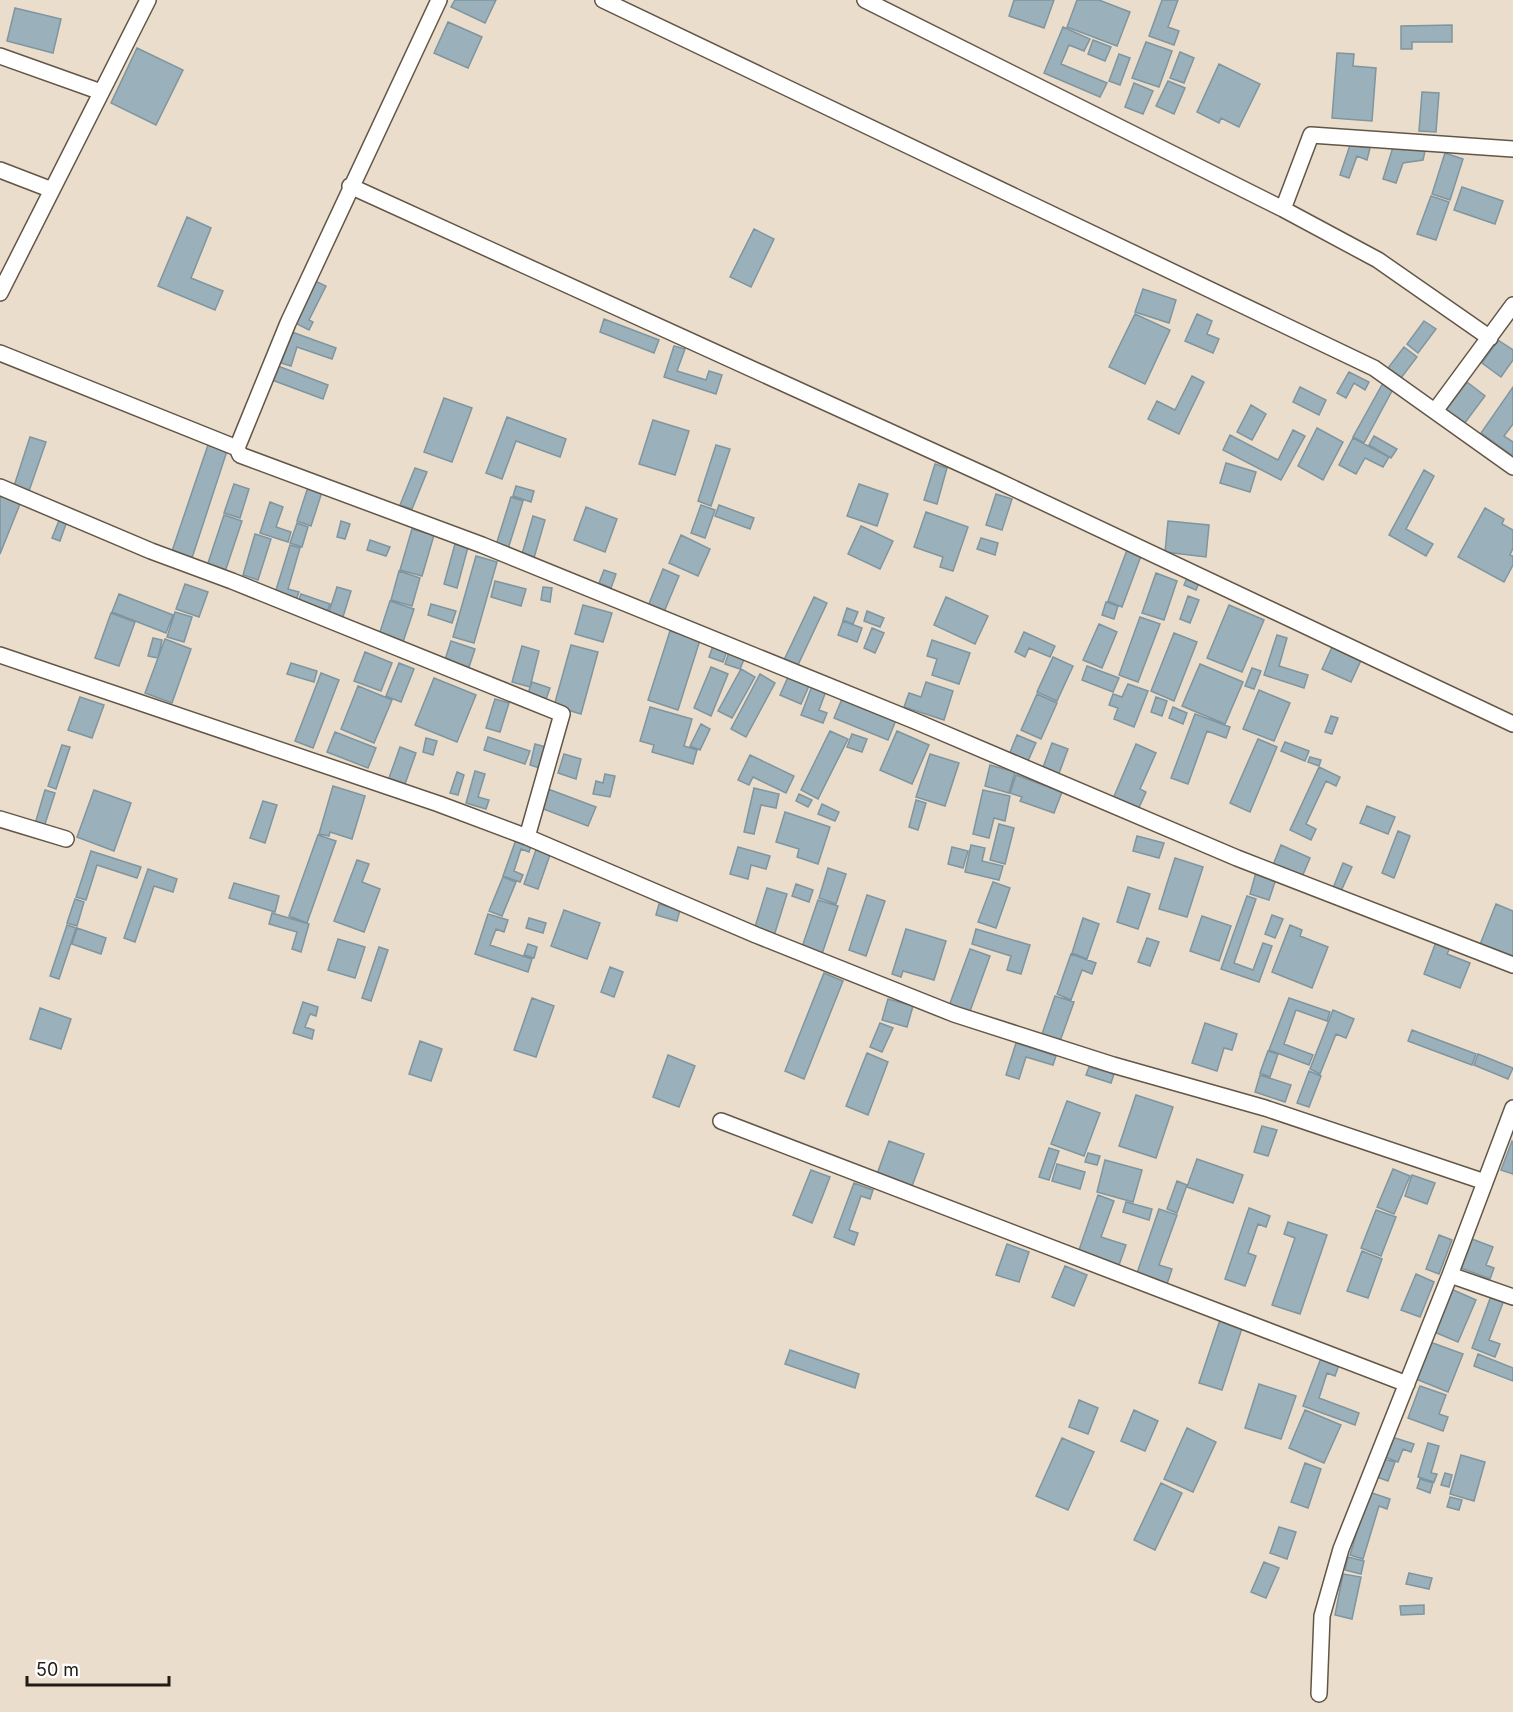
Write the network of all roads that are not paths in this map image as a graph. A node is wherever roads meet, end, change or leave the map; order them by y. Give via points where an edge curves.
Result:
1 (148, 0) edge
2 (439, 0) edge
3 (603, 0) edge
4 (865, 0) edge
5 (0, 56) edge
6 (101, 92) junction
7 (1513, 149) edge
8 (0, 170) edge
9 (350, 186) junction
10 (52, 190) junction
11 (1283, 209) junction
12 (0, 292) edge
13 (1513, 305) edge
14 (1490, 338) junction
15 (0, 353) edge
16 (1435, 411) junction
17 (237, 448) junction
18 (1513, 467) edge
19 (0, 487) edge
20 (0, 655) edge
21 (1513, 724) edge
22 (0, 819) edge
23 (527, 837) junction
24 (66, 839) dead end
25 (1513, 965) edge
26 (1513, 1108) edge
27 (721, 1121) dead end
28 (1485, 1182) junction
29 (1450, 1275) junction
30 (1513, 1297) edge
31 (1407, 1384) junction
32 (1319, 1694) dead end

1 - 6 street
2 - 9 street
3 - 16 street via 1374,368
4 - 11 street
5 - 6 street
6 - 10 street
7 - 11 street via 1311,135
8 - 10 street
9 - 17 street
9 - 21 street via 996,480
10 - 12 street
11 - 14 street via 1378,260
13 - 14 street
14 - 16 street
15 - 17 street
16 - 18 street
17 - 25 street via 240,455 482,545 915,721 1237,858
19 - 23 street via 562,714
20 - 23 street
22 - 24 street
23 - 28 street via 954,1014 1264,1108
26 - 28 street
27 - 31 street
28 - 29 street
29 - 30 street
29 - 31 street
31 - 32 street via 1341,1549 1322,1616

